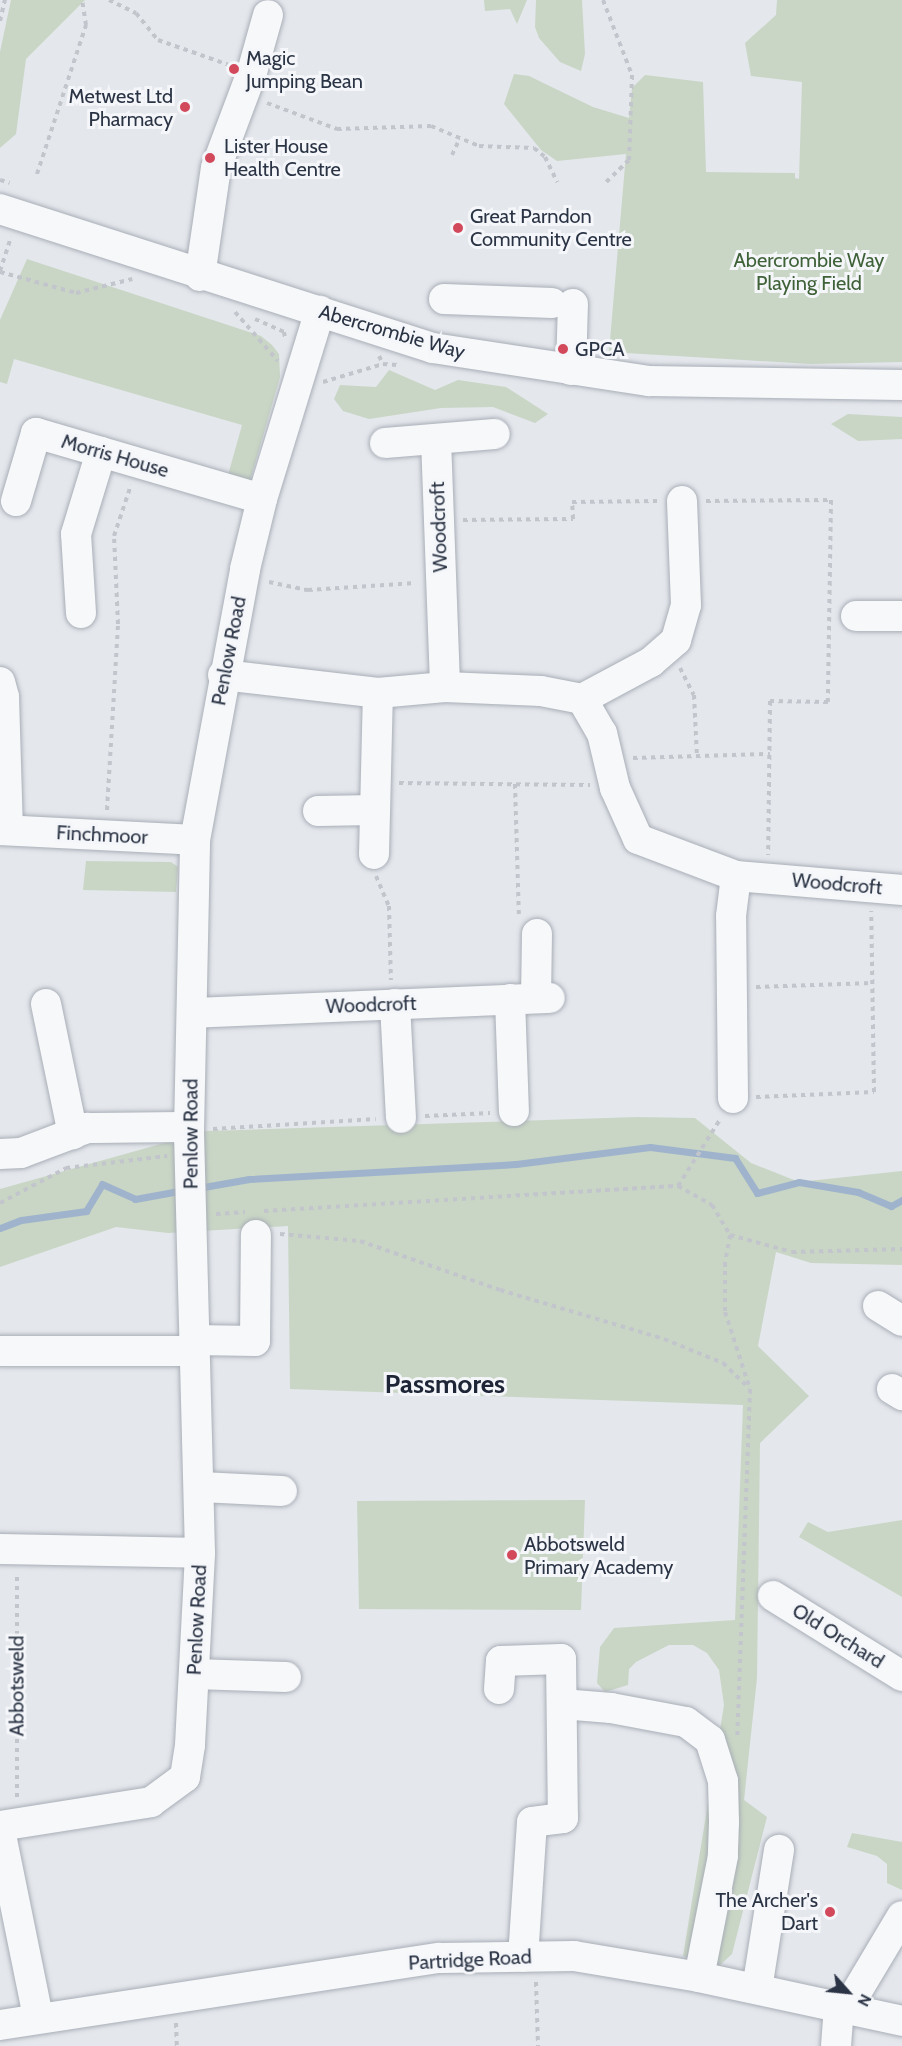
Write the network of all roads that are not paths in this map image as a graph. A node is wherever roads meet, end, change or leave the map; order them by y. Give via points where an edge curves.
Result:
1 (268, 15) dead end
2 (3, 219) edge
3 (200, 276) junction
4 (444, 299) dead end
5 (320, 311) junction
6 (571, 370) junction
7 (902, 385) edge
8 (495, 434) dead end
9 (436, 439) junction
10 (385, 443) dead end
11 (101, 452) junction
12 (262, 499) junction
13 (16, 501) dead end
14 (682, 501) road end
15 (81, 613) dead end
16 (856, 616) dead end
17 (902, 616) edge
18 (223, 675) junction
19 (0, 682) edge
20 (445, 687) junction
21 (378, 693) junction
22 (582, 699) junction
23 (376, 797) junction
24 (318, 811) dead end
25 (4, 830) edge
26 (195, 840) junction
27 (374, 854) road end
28 (736, 876) junction
29 (902, 890) edge
30 (537, 934) road end
31 (532, 998) junction
32 (46, 1004) dead end
33 (394, 1004) junction
34 (192, 1012) junction
35 (733, 1098) road end
36 (514, 1111) road end
37 (401, 1118) road end
38 (73, 1134) junction
39 (189, 1137) junction
40 (0, 1154) edge
41 (256, 1236) road end
42 (194, 1346) junction
43 (0, 1351) edge
44 (201, 1487) junction
45 (282, 1491) dead end
46 (9, 1549) edge
47 (200, 1553) junction
48 (773, 1596) dead end
49 (194, 1674) junction
50 (902, 1676) edge
51 (286, 1677) dead end
52 (499, 1689) dead end
53 (562, 1704) junction
54 (6, 1827) edge
55 (779, 1850) dead end
56 (902, 1916) edge
57 (529, 1957) junction
58 (699, 1977) junction
59 (758, 1989) junction
60 (844, 2007) junction
61 (38, 2017) junction
62 (902, 2022) edge
63 (0, 2025) edge
64 (836, 2046) edge

1 - 3 street via 216,168
2 - 3 street, Abercrombie Way
3 - 5 street, Abercrombie Way
4 - 6 street via 562,303
5 - 6 street, Abercrombie Way via 433,348
5 - 12 street, Penlow Road
6 - 7 street, Abercrombie Way via 649,381
8 - 9 street
9 - 10 street
9 - 20 street, Woodcroft
11 - 12 street, Morris House
11 - 13 street, Morris House via 36,433
11 - 15 street via 75,534
12 - 18 street, Penlow Road
14 - 22 street via 686,605 676,640 651,662
16 - 17 street
18 - 21 street
18 - 26 street, Penlow Road
19 - 25 street, Finchmoor via 4,697
20 - 21 street
20 - 22 street via 541,691
21 - 23 street
22 - 28 street, Woodcroft via 602,733 611,772 638,839
23 - 24 street
23 - 27 street
25 - 26 street, Finchmoor
26 - 34 street, Penlow Road
28 - 29 street, Woodcroft
28 - 35 street via 731,916
30 - 31 street
31 - 33 street, Woodcroft
31 - 36 street
32 - 38 street
33 - 34 street, Woodcroft
33 - 37 street
34 - 39 street, Penlow Road
38 - 39 street via 87,1128
38 - 40 street via 21,1153
39 - 42 street, Penlow Road
41 - 42 street via 255,1341
42 - 43 street
42 - 44 street, Penlow Road
44 - 45 street
44 - 47 street, Penlow Road
46 - 47 street
47 - 49 street, Penlow Road
48 - 50 street, Old Orchard
49 - 51 street
49 - 54 street, Penlow Road via 184,1777 150,1802
52 - 53 street via 501,1661 561,1659
53 - 57 street via 563,1818 532,1822
53 - 58 street via 611,1708 686,1722 710,1740 723,1781 723,1856
54 - 61 street
55 - 59 street
56 - 60 street
57 - 58 street, Partridge Road via 574,1956
57 - 61 street, Partridge Road via 440,1958
58 - 59 street, Partridge Road
59 - 60 street, Partridge Road
60 - 62 street, Partridge Road
60 - 64 street
61 - 63 street, Partridge Road

